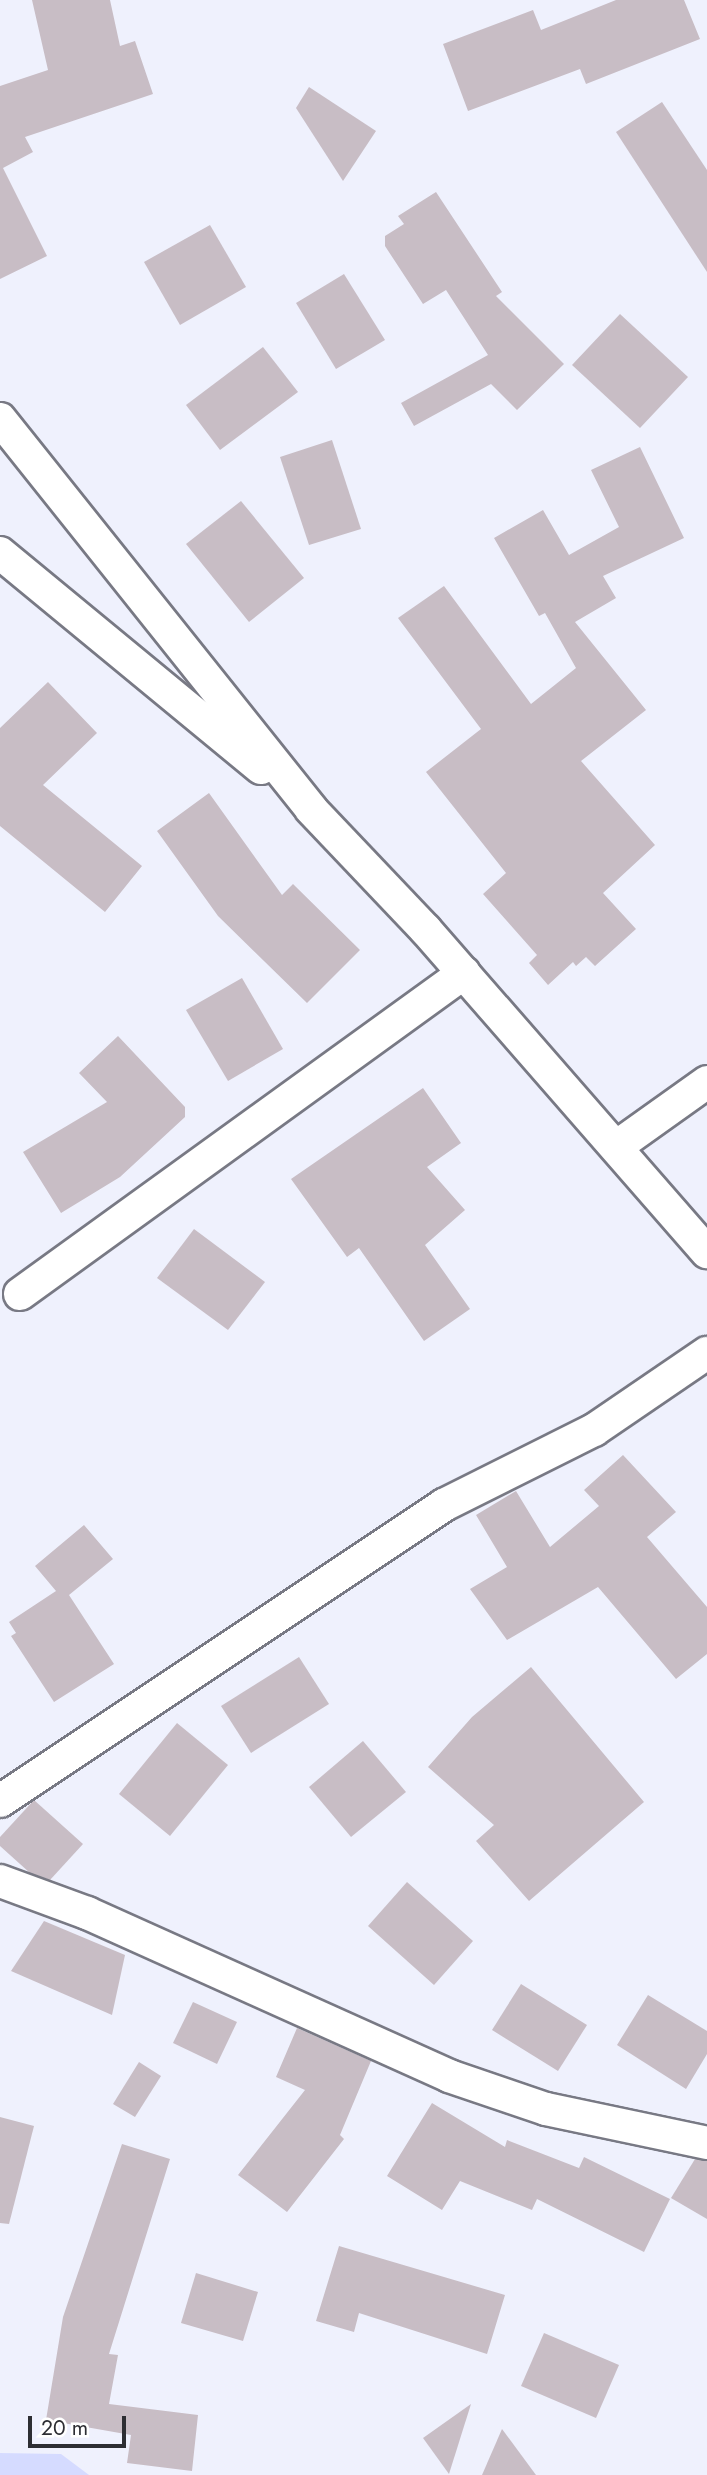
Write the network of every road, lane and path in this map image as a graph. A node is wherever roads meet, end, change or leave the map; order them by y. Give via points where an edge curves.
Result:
1 (0, 419) edge
2 (0, 553) edge
3 (311, 809) junction
4 (464, 973) junction
5 (707, 1082) edge
6 (616, 1147) junction
7 (707, 1252) edge
8 (20, 1294) dead end
9 (707, 1353) edge
10 (0, 1801) edge
11 (0, 1881) edge
12 (707, 2143) edge

1 - 3 street
2 - 3 street
3 - 4 street
4 - 6 street
4 - 8 street
5 - 6 street
6 - 7 street
9 - 10 street via 594,1430 444,1504
11 - 12 street via 88,1913 449,2076 547,2109

